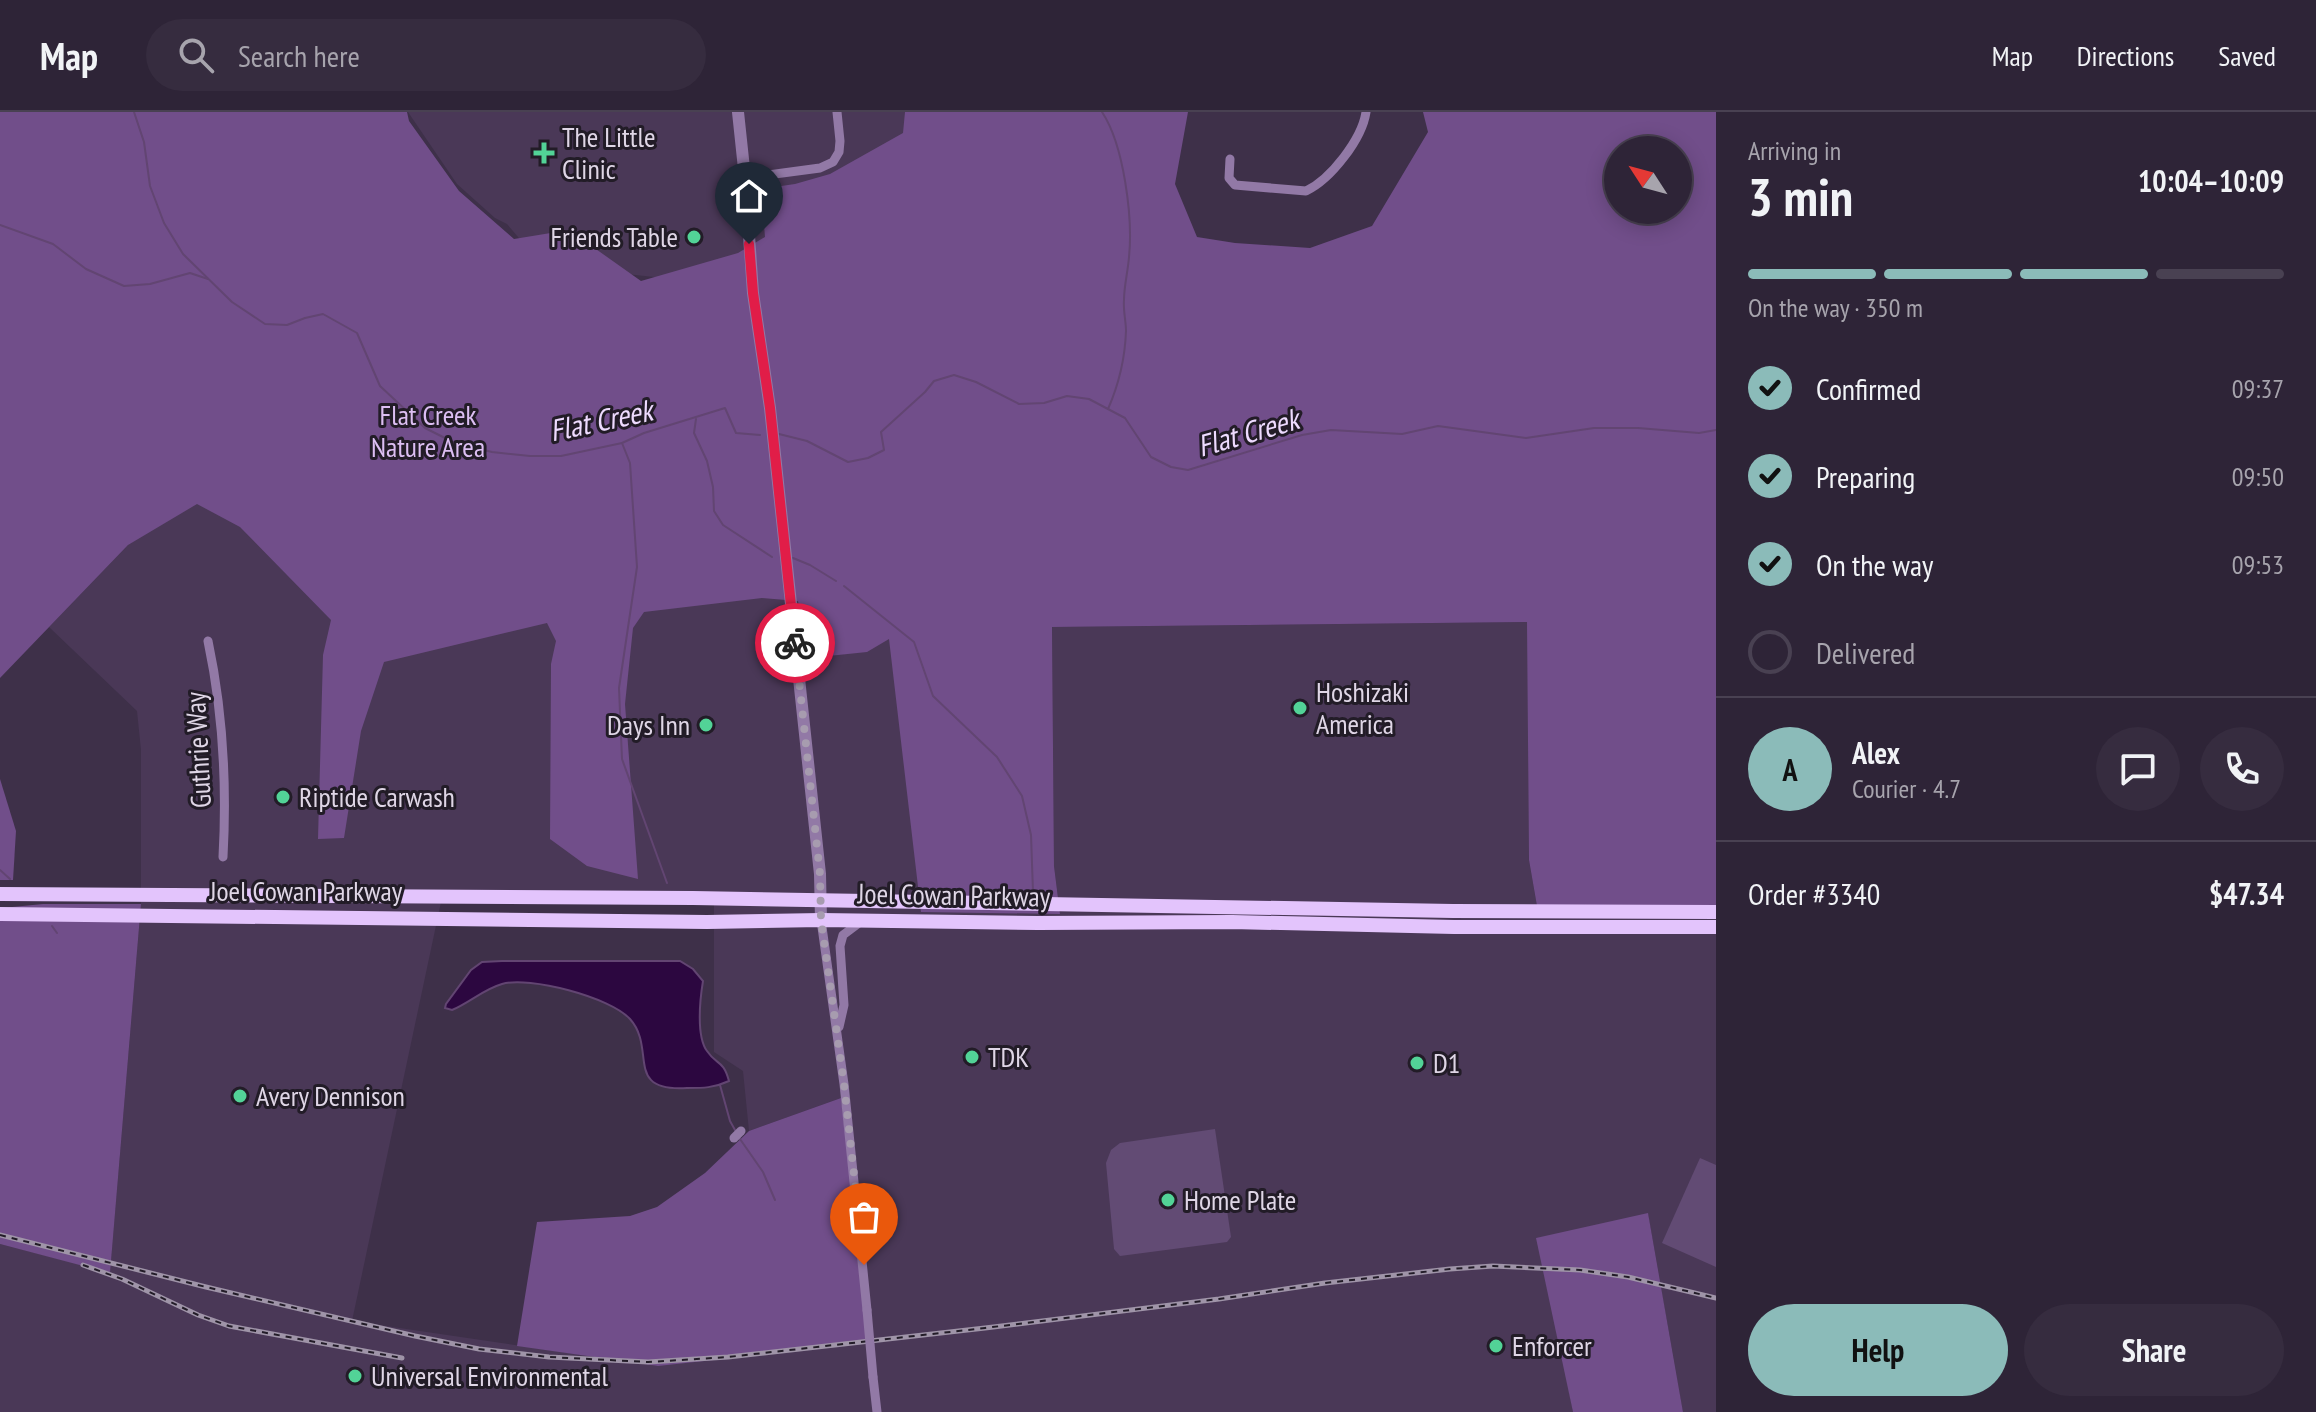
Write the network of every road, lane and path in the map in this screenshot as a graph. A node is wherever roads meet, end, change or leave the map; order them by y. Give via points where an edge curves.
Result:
1 (738, 112) edge
2 (837, 112) edge
3 (1366, 112) edge
4 (1230, 159) dead end
5 (745, 178) junction
6 (208, 641) dead end
7 (223, 857) dead end
8 (0, 894) edge
9 (821, 901) junction
10 (1453, 911) junction
11 (1716, 912) edge
12 (0, 914) edge
13 (821, 920) junction
14 (864, 920) junction
15 (1454, 927) junction
16 (1716, 927) edge
17 (837, 1034) junction
18 (877, 1412) edge

1 - 5 street
2 - 5 street via 840,141 833,162
3 - 4 street via 1356,140 1325,178 1306,191 1235,185 1229,178
5 - 9 street via 753,293
6 - 7 street, Guthrie Way via 224,743
8 - 9 main road, Joel Cowan Parkway
9 - 10 main road, Joel Cowan Parkway
9 - 13 street
10 - 11 main road, Joel Cowan Parkway
10 - 15 street
12 - 13 main road, Joel Cowan Parkway
13 - 14 main road, Joel Cowan Parkway
13 - 17 street
14 - 15 main road, Joel Cowan Parkway
14 - 17 street via 843,935 840,946 844,1005
15 - 16 main road, Joel Cowan Parkway
17 - 18 street, bridge

